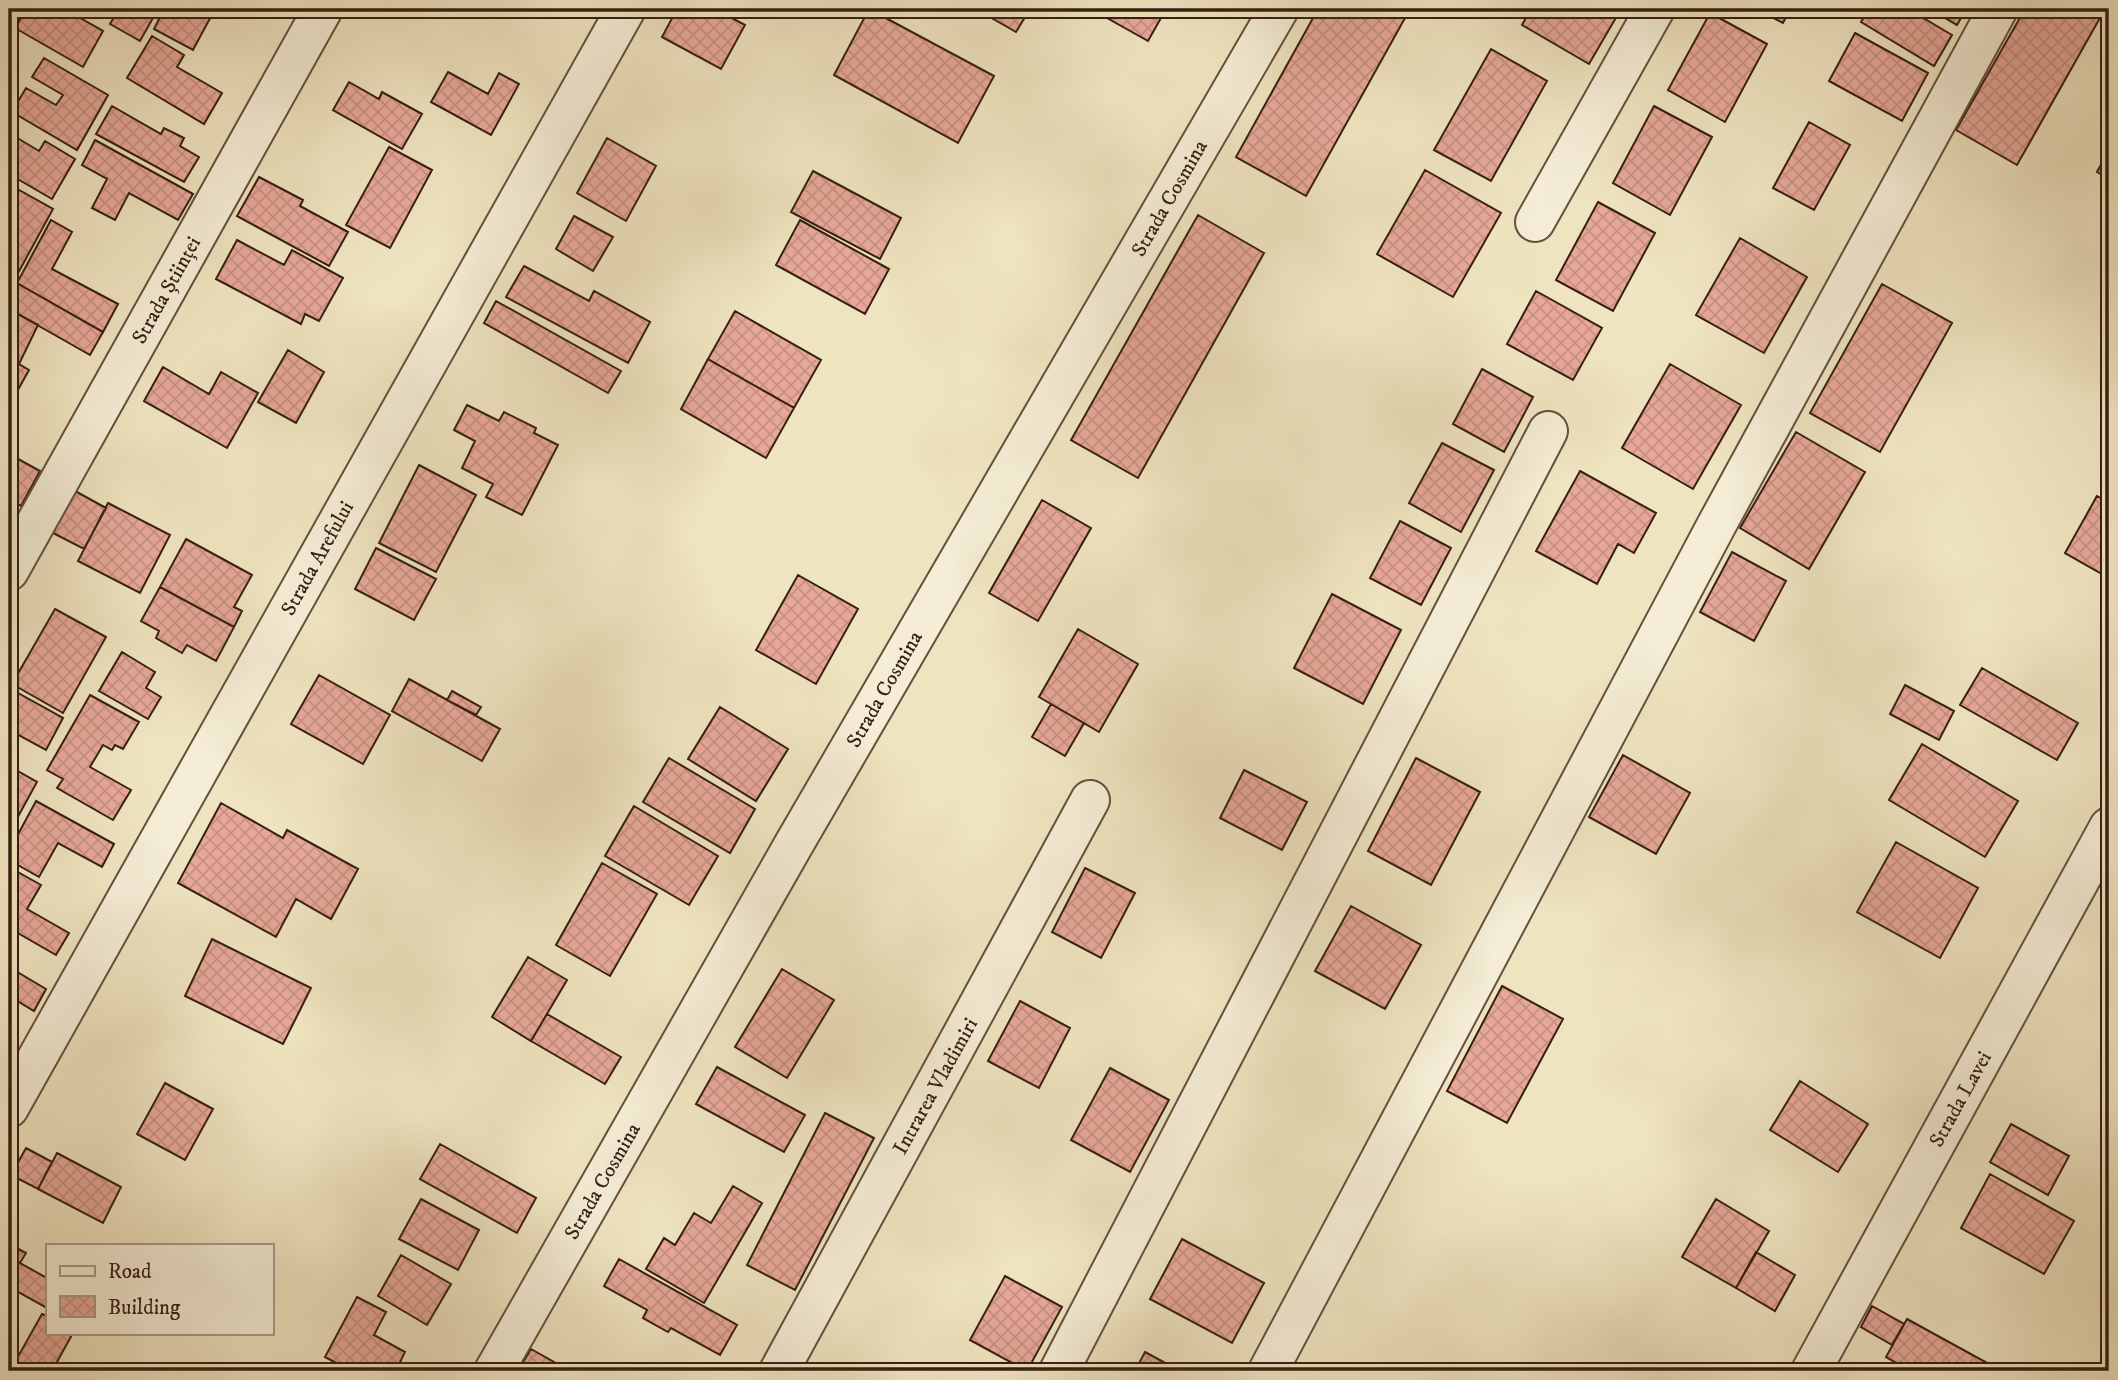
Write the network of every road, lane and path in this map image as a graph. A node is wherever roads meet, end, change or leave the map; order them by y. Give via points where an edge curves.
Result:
1 (323, 9) edge
2 (626, 9) edge
3 (1279, 9) edge
4 (1655, 9) edge
5 (1998, 9) edge
6 (1535, 222) dead end
7 (1548, 431) dead end
8 (9, 571) edge
9 (1090, 800) dead end
10 (2109, 827) edge
11 (9, 1108) edge
12 (494, 1371) edge
13 (779, 1371) edge
14 (1059, 1371) edge
15 (1268, 1371) edge
16 (1811, 1371) edge

1 - 8 street, Strada Științei
2 - 11 street, Strada Arefului
3 - 12 street, Strada Cosmina
4 - 6 street
5 - 15 street via 1728,503
7 - 14 street
9 - 13 street, Intrarea Vladimiri
10 - 16 street, Strada Lavei

